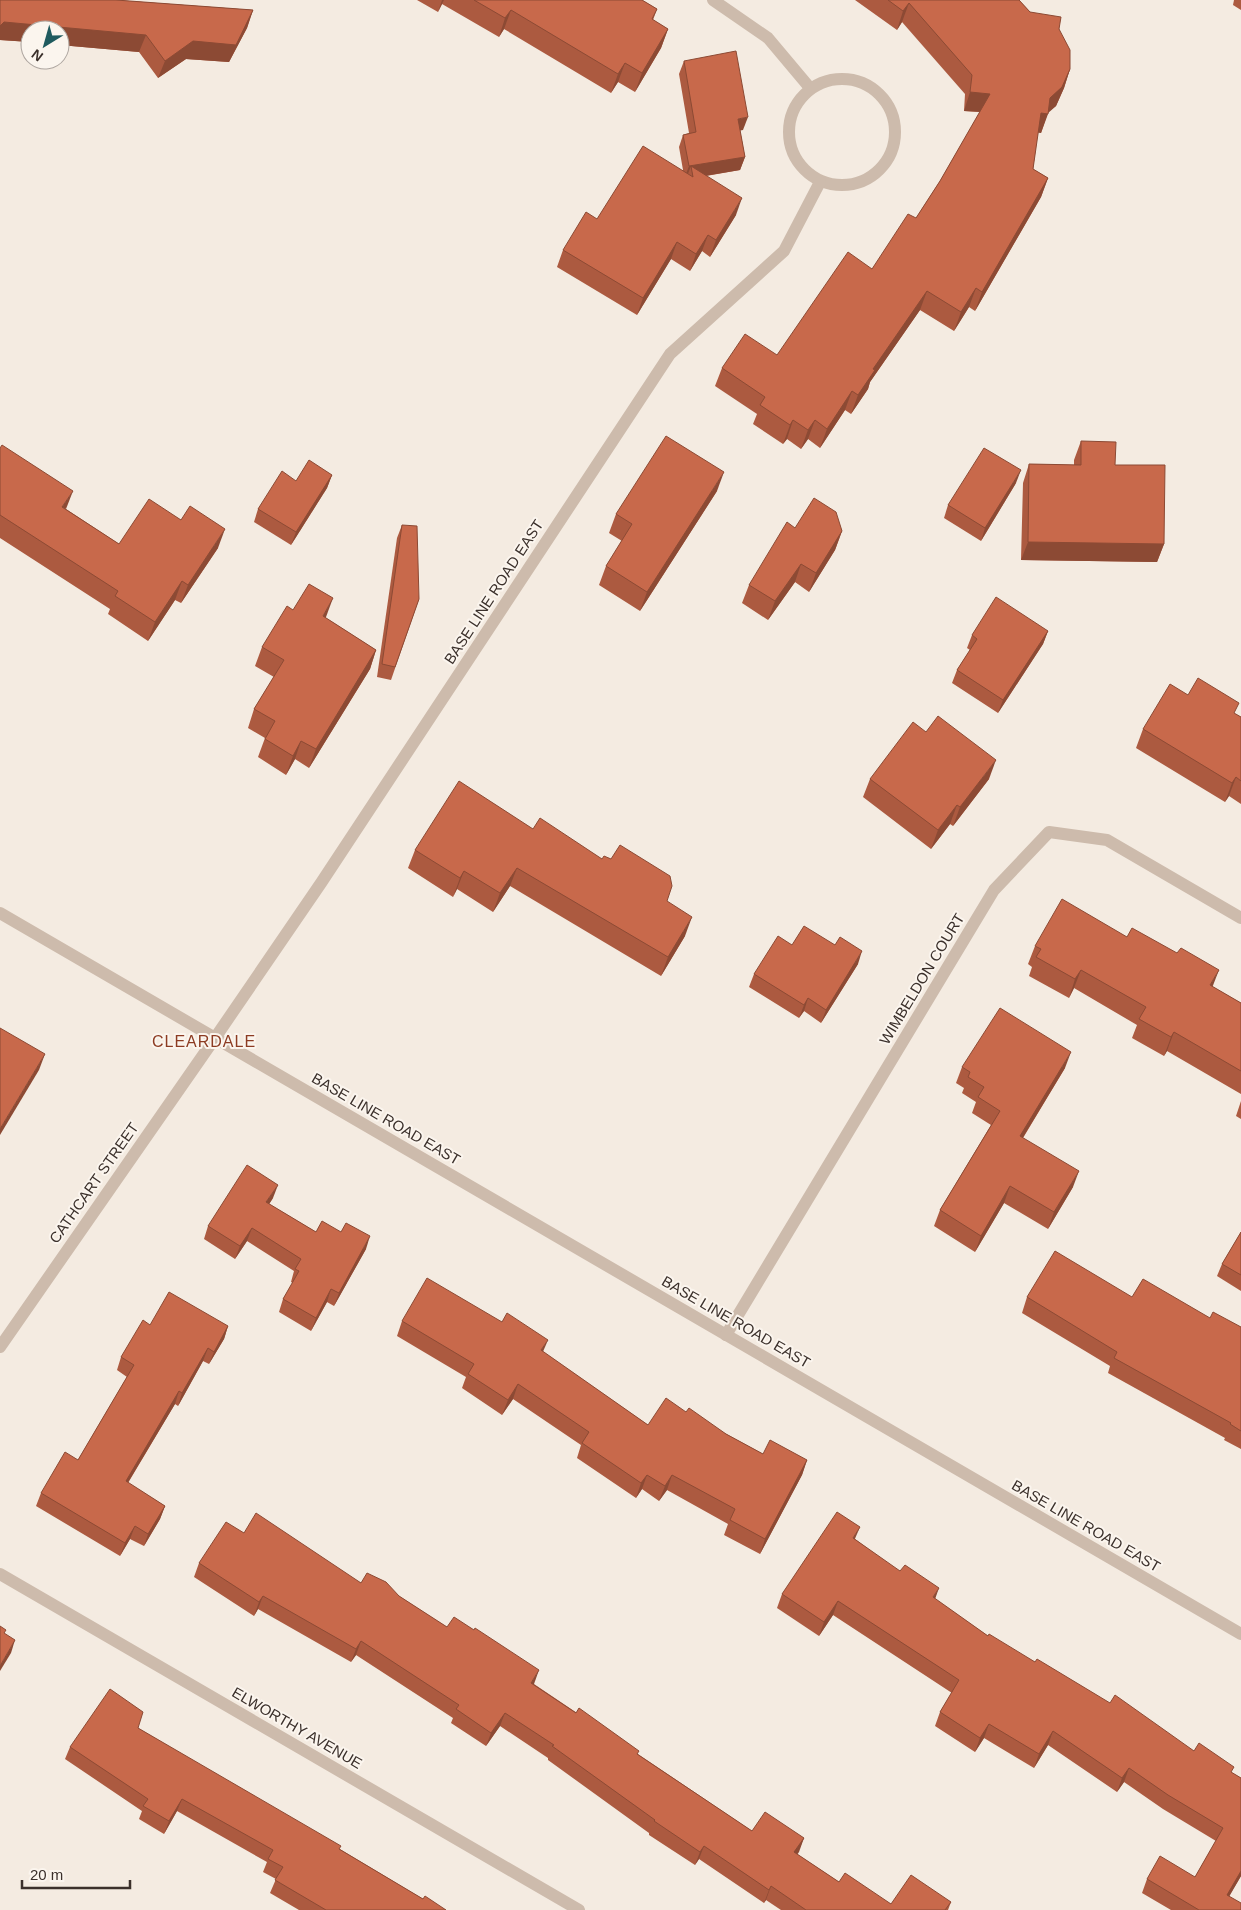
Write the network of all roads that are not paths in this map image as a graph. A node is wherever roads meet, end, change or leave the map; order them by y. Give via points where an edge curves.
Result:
1 (713, 0) edge
2 (810, 88) junction
3 (820, 182) junction
4 (0, 913) edge
5 (1241, 918) edge
6 (215, 1038) junction
7 (726, 1335) junction
8 (0, 1347) edge
9 (0, 1574) edge
10 (1241, 1634) edge
11 (579, 1910) edge

1 - 2 street via 768,38
2 - 3 street via 793,110 788,138 798,164
2 - 3 street via 837,78 864,83 886,101 896,127 892,155 874,176 848,186
3 - 6 street, BASE LINE ROAD EAST via 784,251 670,354
4 - 6 street, BASE LINE ROAD EAST
5 - 7 street, WIMBELDON COURT via 1107,840 1050,832 994,890
6 - 7 street, BASE LINE ROAD EAST
6 - 8 street, CATHCART STREET
7 - 10 street, BASE LINE ROAD EAST
9 - 11 street, ELWORTHY AVENUE

